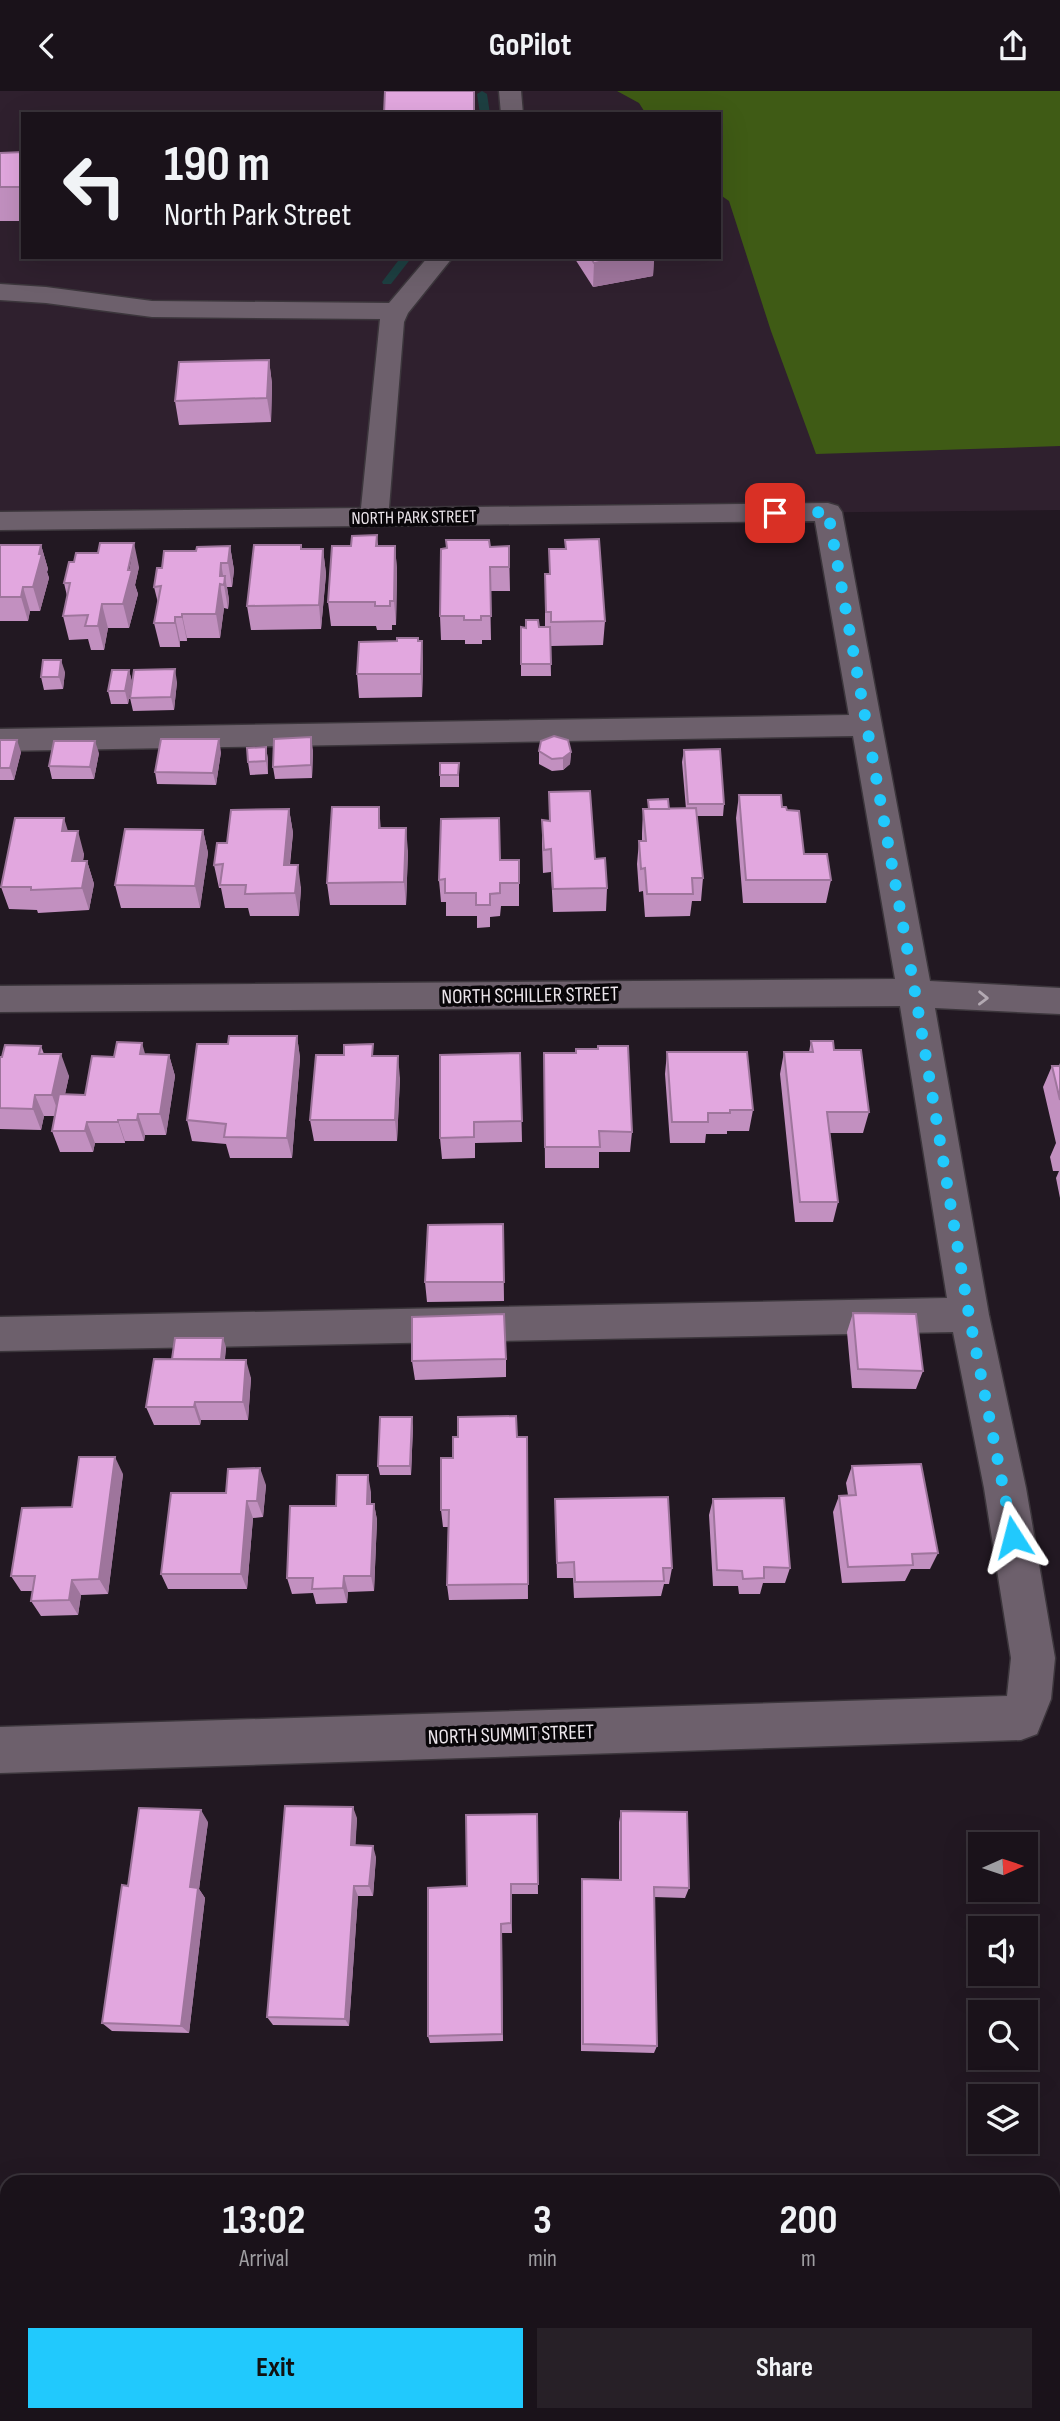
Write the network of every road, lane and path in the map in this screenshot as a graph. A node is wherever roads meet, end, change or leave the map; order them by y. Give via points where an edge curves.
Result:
1 (510, 91) edge
2 (512, 112) edge
3 (439, 259) edge
4 (0, 292) edge
5 (396, 311) junction
6 (374, 517) junction
7 (0, 521) edge
8 (866, 725) junction
9 (0, 740) edge
10 (915, 992) junction
11 (0, 999) edge
12 (1060, 1001) edge
13 (969, 1315) junction
14 (0, 1334) edge
15 (0, 1750) edge

1 - 2 street
3 - 5 street
4 - 5 street via 152,309
5 - 6 street via 387,344
6 - 7 street, NORTH PARK STREET
6 - 8 street, NORTH PARK STREET via 828,512
8 - 9 street
8 - 10 street
10 - 11 street, NORTH SCHILLER STREET
10 -> 12 street, NORTH SCHILLER STREET
10 - 13 street
13 - 14 street
13 - 15 street, NORTH SUMMIT STREET via 1033,1658 1029,1699 1021,1718

